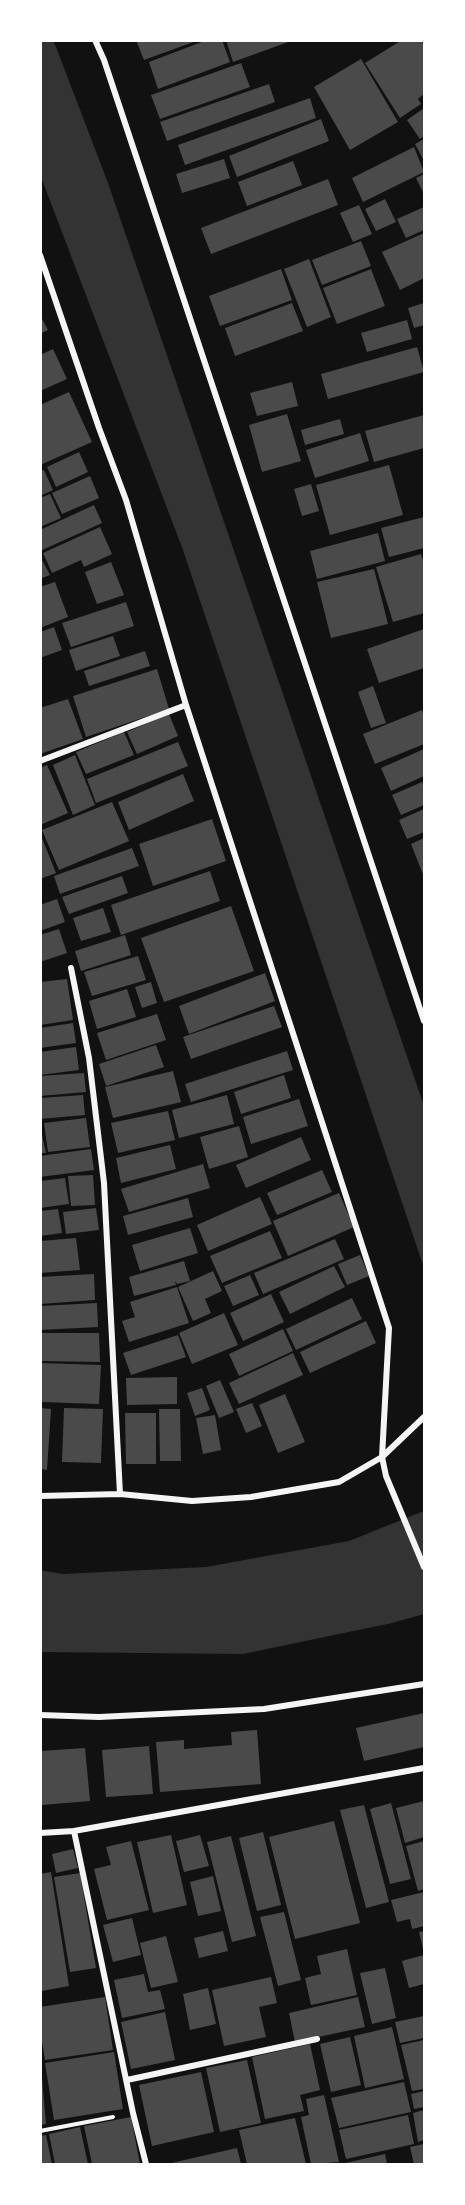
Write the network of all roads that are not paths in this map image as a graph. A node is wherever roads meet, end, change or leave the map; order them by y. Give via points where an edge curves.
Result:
1 (95, 40) edge
2 (40, 255) edge
3 (186, 705) junction
4 (40, 761) edge
5 (70, 968) dead end
6 (424, 1021) edge
7 (424, 1417) edge
8 (382, 1457) junction
9 (120, 1494) junction
10 (40, 1496) edge
11 (424, 1567) edge
12 (424, 1684) edge
13 (40, 1715) edge
14 (424, 1768) edge
15 (74, 1831) junction
16 (40, 1833) edge
17 (317, 2039) dead end
18 (127, 2080) junction
19 (146, 2164) edge

1 - 6 street
2 - 3 street via 126,500
3 - 4 street
3 - 8 street via 389,1328
5 - 9 street via 88,1058 104,1183
7 - 8 street
8 - 9 street via 339,1482 251,1497 192,1502
8 - 11 street via 386,1476
9 - 10 street
12 - 13 street via 264,1708 99,1717
14 - 15 street
15 - 16 street
15 - 18 street
17 - 18 street
18 - 19 street

